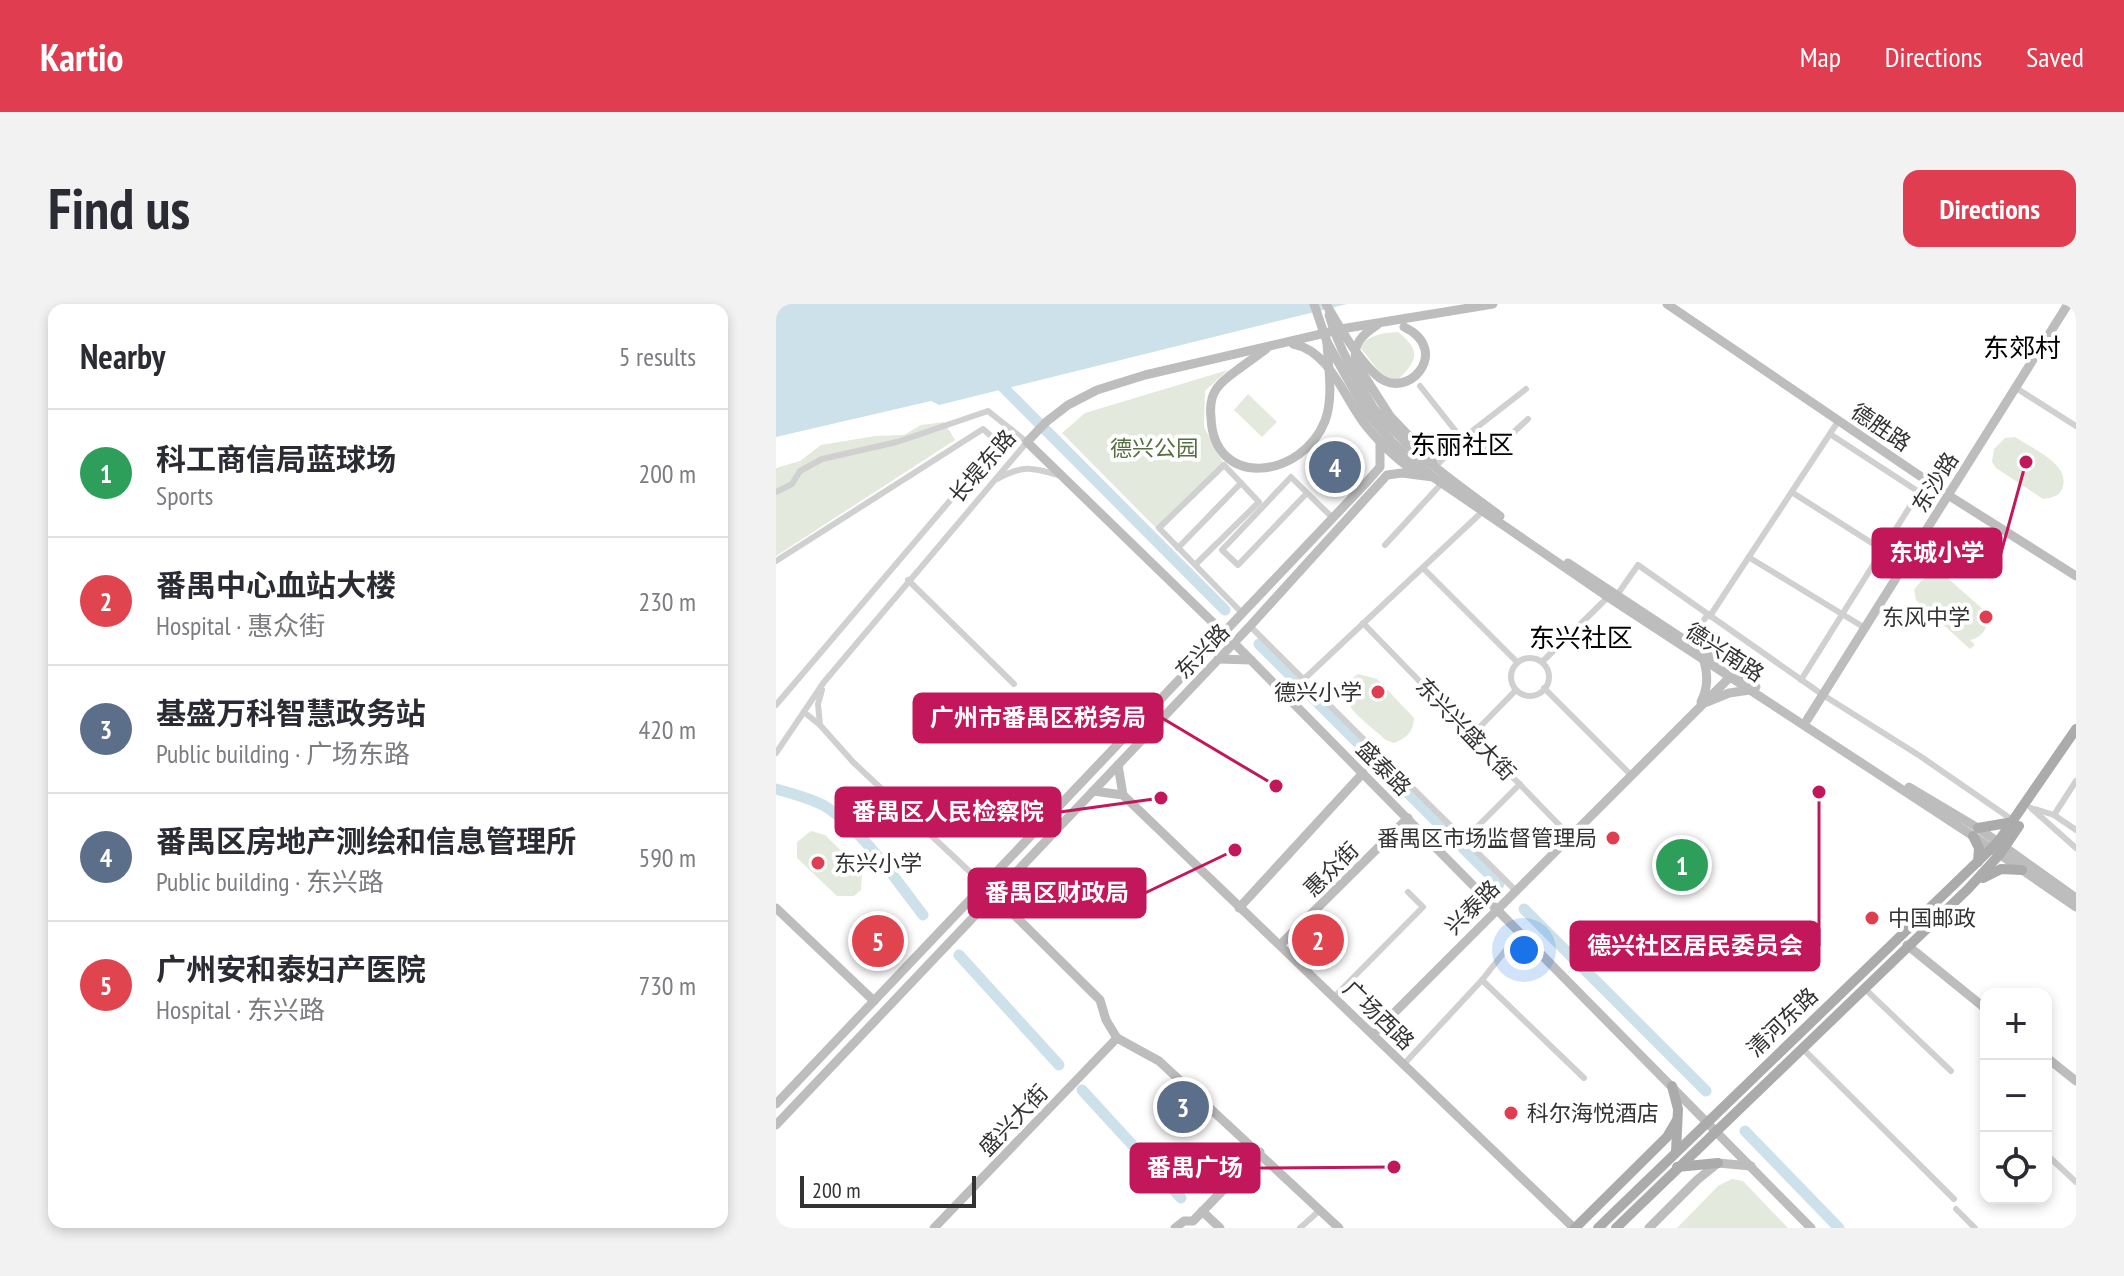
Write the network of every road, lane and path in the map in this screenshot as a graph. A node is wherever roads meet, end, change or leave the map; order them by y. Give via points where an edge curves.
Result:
1 (1314, 304) edge
2 (1326, 304) edge
3 (1493, 304) edge
4 (1667, 304) edge
5 (2068, 304) edge
6 (1380, 323) junction
7 (1317, 336) junction
8 (1327, 342) junction
9 (1289, 344) junction
10 (1269, 347) junction
11 (1311, 352) junction
12 (1356, 363) junction
13 (1335, 376) junction
14 (1420, 386) dead end
15 (2016, 388) junction
16 (1526, 389) dead end
17 (1370, 410) junction
18 (1528, 419) dead end
19 (1839, 420) junction
20 (2076, 426) edge
21 (1011, 429) junction
22 (1830, 434) junction
23 (1464, 437) junction
24 (1029, 440) junction
25 (1380, 441) junction
26 (1000, 444) junction
27 (1437, 465) junction
28 (1062, 476) junction
29 (1428, 476) junction
30 (994, 481) junction
31 (1241, 483) junction
32 (1442, 483) junction
33 (1459, 486) junction
34 (776, 492) edge
35 (1307, 493) junction
36 (1793, 493) junction
37 (1948, 495) junction
38 (1483, 511) junction
39 (1333, 518) junction
40 (1385, 545) dead end
41 (1178, 548) junction
42 (1881, 549) junction
43 (1750, 558) junction
44 (776, 561) edge
45 (1905, 564) junction
46 (1195, 565) junction
47 (1423, 568) junction
48 (2076, 576) edge
49 (908, 580) junction
50 (1260, 596) junction
51 (1612, 596) junction
52 (1269, 605) junction
53 (1243, 614) junction
54 (1842, 614) junction
55 (1709, 615) junction
56 (1210, 619) junction
57 (1363, 623) junction
58 (1250, 626) junction
59 (1865, 628) junction
60 (1225, 634) junction
61 (1689, 642) junction
62 (1234, 643) junction
63 (1212, 647) junction
64 (1218, 659) junction
65 (1251, 660) junction
66 (1704, 661) junction
67 (1517, 662) junction
68 (1542, 662) junction
69 (1190, 671) junction
70 (1732, 675) junction
71 (1199, 679) junction
72 (1303, 680) junction
73 (1801, 680) junction
74 (824, 682) junction
75 (1014, 684) dead end
76 (1544, 688) junction
77 (1516, 690) junction
78 (1750, 690) junction
79 (1823, 695) junction
80 (776, 705) edge
81 (1700, 705) junction
82 (804, 712) junction
83 (1807, 720) junction
84 (820, 725) junction
85 (2076, 729) edge
86 (1472, 735) junction
87 (779, 740) edge
88 (2076, 740) edge
89 (776, 753) edge
90 (1118, 765) junction
91 (1363, 773) junction
92 (1630, 774) junction
93 (2076, 781) edge
94 (1520, 784) junction
95 (1093, 791) junction
96 (1123, 795) junction
97 (2031, 808) junction
98 (2054, 815) junction
99 (1408, 818) junction
100 (2014, 821) junction
101 (2076, 830) edge
102 (1976, 832) junction
103 (1470, 834) dead end
104 (1569, 835) junction
105 (1999, 848) junction
106 (2076, 848) edge
107 (1978, 862) junction
108 (2022, 870) junction
109 (1959, 880) junction
110 (985, 886) junction
111 (1968, 889) junction
112 (1515, 890) junction
113 (1408, 892) dead end
114 (994, 896) junction
115 (2076, 898) edge
116 (2076, 907) edge
117 (776, 908) edge
118 (1239, 908) junction
119 (1497, 908) junction
120 (1280, 945) junction
121 (1907, 945) junction
122 (1505, 951) dead end
123 (1482, 980) junction
124 (1864, 988) junction
125 (1334, 997) junction
126 (874, 1001) junction
127 (1980, 1004) edge
128 (1373, 1034) junction
129 (1117, 1038) junction
130 (1801, 1047) junction
131 (2050, 1060) edge
132 (1404, 1064) junction
133 (1951, 1071) dead end
134 (1584, 1078) dead end
135 (2076, 1081) edge
136 (1672, 1086) junction
137 (1739, 1091) junction
138 (1748, 1100) junction
139 (776, 1104) edge
140 (1677, 1120) junction
141 (1708, 1122) junction
142 (776, 1125) edge
143 (1716, 1131) junction
144 (1260, 1152) junction
145 (1676, 1152) junction
146 (2052, 1160) edge
147 (1718, 1163) junction
148 (1751, 1166) junction
149 (1677, 1167) junction
150 (1629, 1174) junction
151 (2076, 1182) edge
152 (1641, 1186) junction
153 (1954, 1199) dead end
154 (1956, 1209) dead end
155 (1320, 1210) junction
156 (1202, 1211) junction
157 (1192, 1225) edge
158 (934, 1228) edge
159 (1175, 1228) edge
160 (1220, 1228) edge
161 (1300, 1228) edge
162 (1339, 1228) edge
163 (1574, 1228) edge
164 (1598, 1228) edge
165 (1616, 1228) edge
166 (1649, 1228) edge
167 (1811, 1228) edge
168 (1975, 1228) edge

1 - 8 street, bridge
2 - 6 street, bridge via 1377,376 1392,383 1410,379 1423,368 1422,340 1404,327
2 - 17 street, bridge
3 - 6 street, 长堤东路
4 - 19 street, 德胜路
5 - 15 street, 东沙路
6 - 7 street, 长堤东路
6 - 12 street via 1357,343
7 - 9 street, 长堤东路
7 - 11 street
8 - 10 street, bridge via 1326,419 1307,448 1264,470 1236,462 1223,451 1213,436 1211,409 1215,391
8 - 17 street, bridge
9 - 10 street, 长堤东路
9 - 11 street
10 - 24 street, 长堤东路 via 1097,390 1068,405
11 - 13 street
12 - 13 street via 1343,358
12 - 27 street via 1390,416
13 - 25 street
14 - 23 street
15 - 20 street
15 - 37 street, 东沙路
16 - 23 street
17 - 29 street, 德兴南路 via 1392,442
17 - 33 street, 德兴南路
18 - 23 street via 1490,454
19 - 22 street
19 - 37 street, 德胜路
21 - 24 street
21 - 26 street
21 - 34 street via 988,411 897,442 822,459
22 - 36 street
22 - 42 street via 1919,492
23 - 27 street
24 - 28 street, 盛泰路
24 - 30 street, 长堤东路
25 - 29 street via 1409,468
25 - 39 street, 东兴路 via 1380,467
26 - 44 street via 983,429
26 - 80 street
27 - 33 street
28 - 30 street via 1025,468
28 - 56 street, 盛泰路
29 - 32 street, 德兴南路
29 - 52 street, 东兴路 via 1387,475
30 - 49 street, 长堤东路
31 - 41 street
31 - 41 street via 1224,465 1159,528
31 - 46 street via 1259,502
32 - 38 street, 德兴南路
32 - 40 street
33 - 51 street, 德兴南路
35 - 35 street via 1238,565 1222,550 1291,477
35 - 39 street
36 - 42 street
36 - 43 street
37 - 45 street, 东沙路
37 - 48 street, 德胜路
38 - 47 street
38 - 51 street, 德兴南路
39 - 50 street, 东兴路
41 - 46 street
42 - 45 street
42 - 54 street
43 - 54 street
43 - 55 street
45 - 59 street, 东沙路
46 - 53 street
47 - 57 street
47 - 67 street
49 - 74 street, 长堤东路
49 - 75 street
50 - 52 street
50 - 53 street, 东兴路
51 - 55 street via 1638,565
51 - 61 street, 德兴南路
51 - 66 street, 德兴南路
51 - 68 street
52 - 58 street, 东兴路
53 - 60 street, 东兴路
54 - 59 street
54 - 73 street
55 - 61 street
55 - 73 street
56 - 60 street, 盛泰路
56 - 63 street
57 - 72 street
57 - 86 street, 东兴兴盛大街
58 - 62 street, 东兴路
58 - 72 street
59 - 79 street, 东沙路
60 - 62 street, 盛泰路
60 - 63 street, 东兴路
61 - 70 street, 德兴南路
62 - 64 street, 东兴路
62 - 65 street, 盛泰路
63 - 69 street, 东兴路
64 - 65 street
64 - 71 street, 东兴路
65 - 91 street, 盛泰路
66 - 70 street, 德兴南路
66 - 81 street via 1706,692
67 - 68 street
67 - 77 street via 1511,673
68 - 76 street via 1548,672
69 - 71 street
69 - 110 street, 东兴路
70 - 78 street, 德兴南路
70 - 81 street, 兴泰路
70 - 83 street, 德兴南路
71 - 90 street, 东兴路
72 - 112 street
73 - 79 street
74 - 82 street, 长堤东路
74 - 84 street
76 - 77 street via 1531,695
76 - 92 street
77 - 86 street
78 - 81 street
78 - 102 street, 德兴南路
79 - 83 street, 东沙路
79 - 100 street
81 - 92 street, 兴泰路
82 - 84 street
82 - 87 street, 长堤东路
83 - 102 street, 德兴南路
84 - 110 street
85 - 100 main road, 清河东路
86 - 94 street, 东兴兴盛大街
87 - 89 street, 长堤东路
88 - 97 main road, 清河东路
90 - 95 street, 东兴路
90 - 96 street
91 - 99 street, 盛泰路
91 - 118 street
92 - 104 street, 兴泰路
93 - 98 street
94 - 103 street
94 - 104 street, 东兴兴盛大街
95 - 96 street
95 - 114 street, 东兴路
96 - 118 street, 广场西路
97 - 98 street
97 - 105 main road, 清河东路
97 - 106 street
98 - 101 street
99 - 119 street, 盛泰路
99 - 120 street, 惠众街
100 - 102 main road
100 - 105 main road, 清河东路
102 - 105 street, 德兴南路
102 - 107 main road
104 - 112 street, 兴泰路
105 - 107 main road, 清河东路
105 - 108 street, 德兴南路
105 - 111 main road, 清河东路
105 - 115 street, 德兴南路
107 - 109 main road, 清河东路
108 - 111 main road via 2001,869
108 - 116 street, 德兴南路
109 - 111 main road
109 - 137 main road, 清河东路
110 - 114 street
110 - 126 street, 东兴路
111 - 121 main road, 清河东路
112 - 119 street, 兴泰路
113 - 125 street via 1423,907
114 - 129 street via 1100,1000
114 - 142 street, 东兴路
117 - 126 street
118 - 120 street, 广场西路
119 - 128 street, 兴泰路
119 - 136 street, 盛泰路
120 - 125 street, 广场西路
121 - 124 main road, 清河东路
121 - 127 street
122 - 123 street
123 - 132 street
123 - 134 street
124 - 130 main road, 清河东路
124 - 133 street
125 - 128 street, 广场西路
126 - 139 street, 东兴路
128 - 132 street, 广场西路
129 - 144 street via 1159,1061
129 - 158 street, 盛兴大街
130 - 138 main road, 清河东路
130 - 153 street
131 - 135 street
132 - 163 street, 广场西路
136 - 140 main road
136 - 141 street, 盛泰路
137 - 138 main road
137 - 141 main road, 清河东路
138 - 143 main road, 清河东路
140 - 145 main road
140 - 150 main road
141 - 143 street, 盛泰路
141 - 145 main road, 清河东路
143 - 148 street, 盛泰路
143 - 149 main road, 清河东路
144 - 155 street
144 - 156 street
145 - 152 main road, 清河东路
146 - 151 street
147 - 148 street
147 - 149 main road
147 - 166 street
148 - 167 street, 盛泰路
149 - 165 main road, 清河东路
150 - 152 main road
150 - 163 main road
152 - 164 main road, 清河东路
154 - 168 street
155 - 161 street
155 - 162 street
156 - 157 street
156 - 160 street
157 - 159 street via 1184,1221

